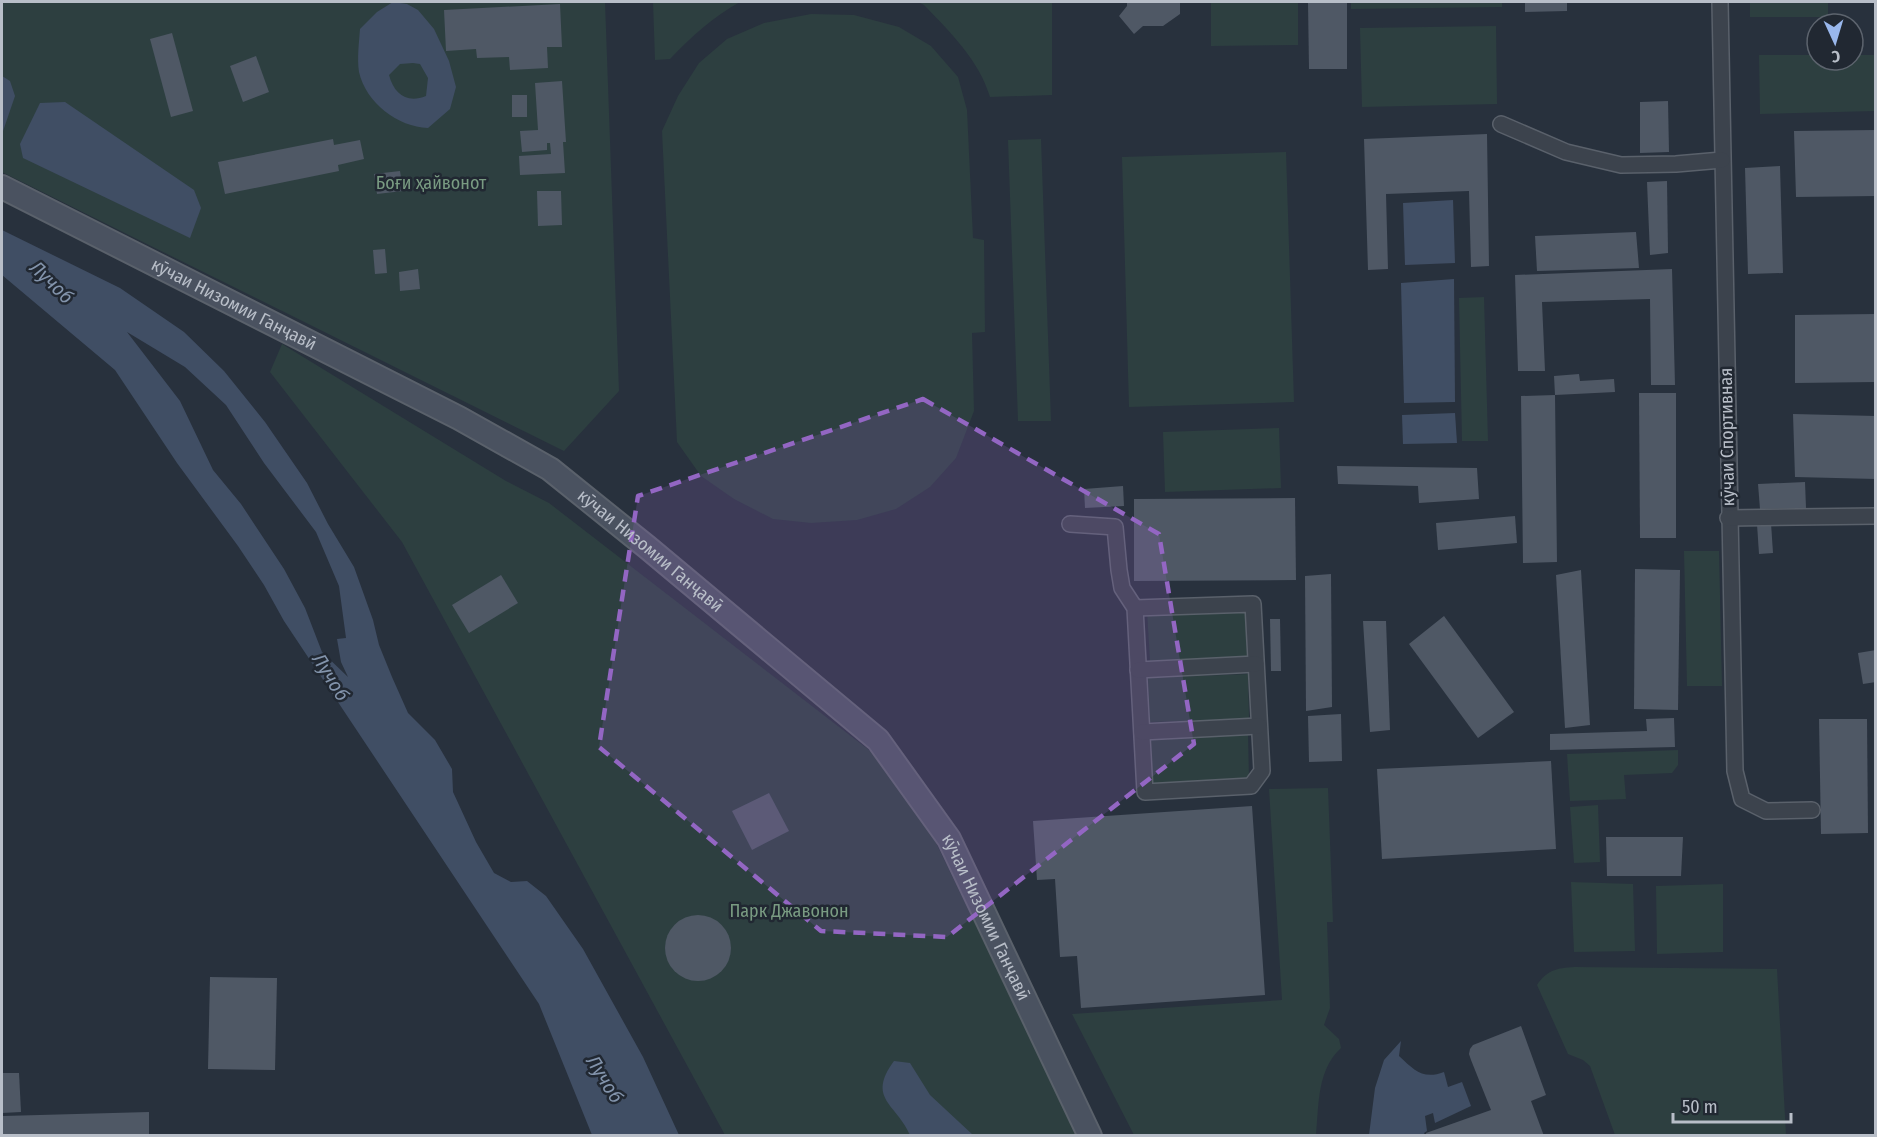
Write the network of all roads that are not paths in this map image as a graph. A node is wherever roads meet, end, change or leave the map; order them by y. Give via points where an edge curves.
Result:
1 (1720, 2) edge
2 (1501, 124) dead end
3 (1722, 160) junction
4 (2, 187) edge
5 (1875, 516) edge
6 (1728, 518) junction
7 (1070, 524) dead end
8 (1135, 608) junction
9 (1256, 664) junction
10 (1138, 670) junction
11 (1260, 726) junction
12 (1142, 732) junction
13 (1812, 810) dead end
14 (1090, 1136) edge

1 - 3 street, кӯчаи Спортивная
2 - 3 street via 1566,152 1621,165
3 - 6 street, кӯчаи Спортивная
4 - 14 street, кӯчаи Низомии Ганҷавӣ via 459,418 550,469 878,740 949,839
5 - 6 street
6 - 13 street, кӯчаи Спортивная via 1735,771 1742,799 1766,811
7 - 8 street via 1115,527 1122,588
8 - 9 street via 1253,604
8 - 10 street
9 - 10 street
9 - 11 street
10 - 12 street
11 - 12 street
11 - 12 street via 1262,771 1251,786 1145,792

